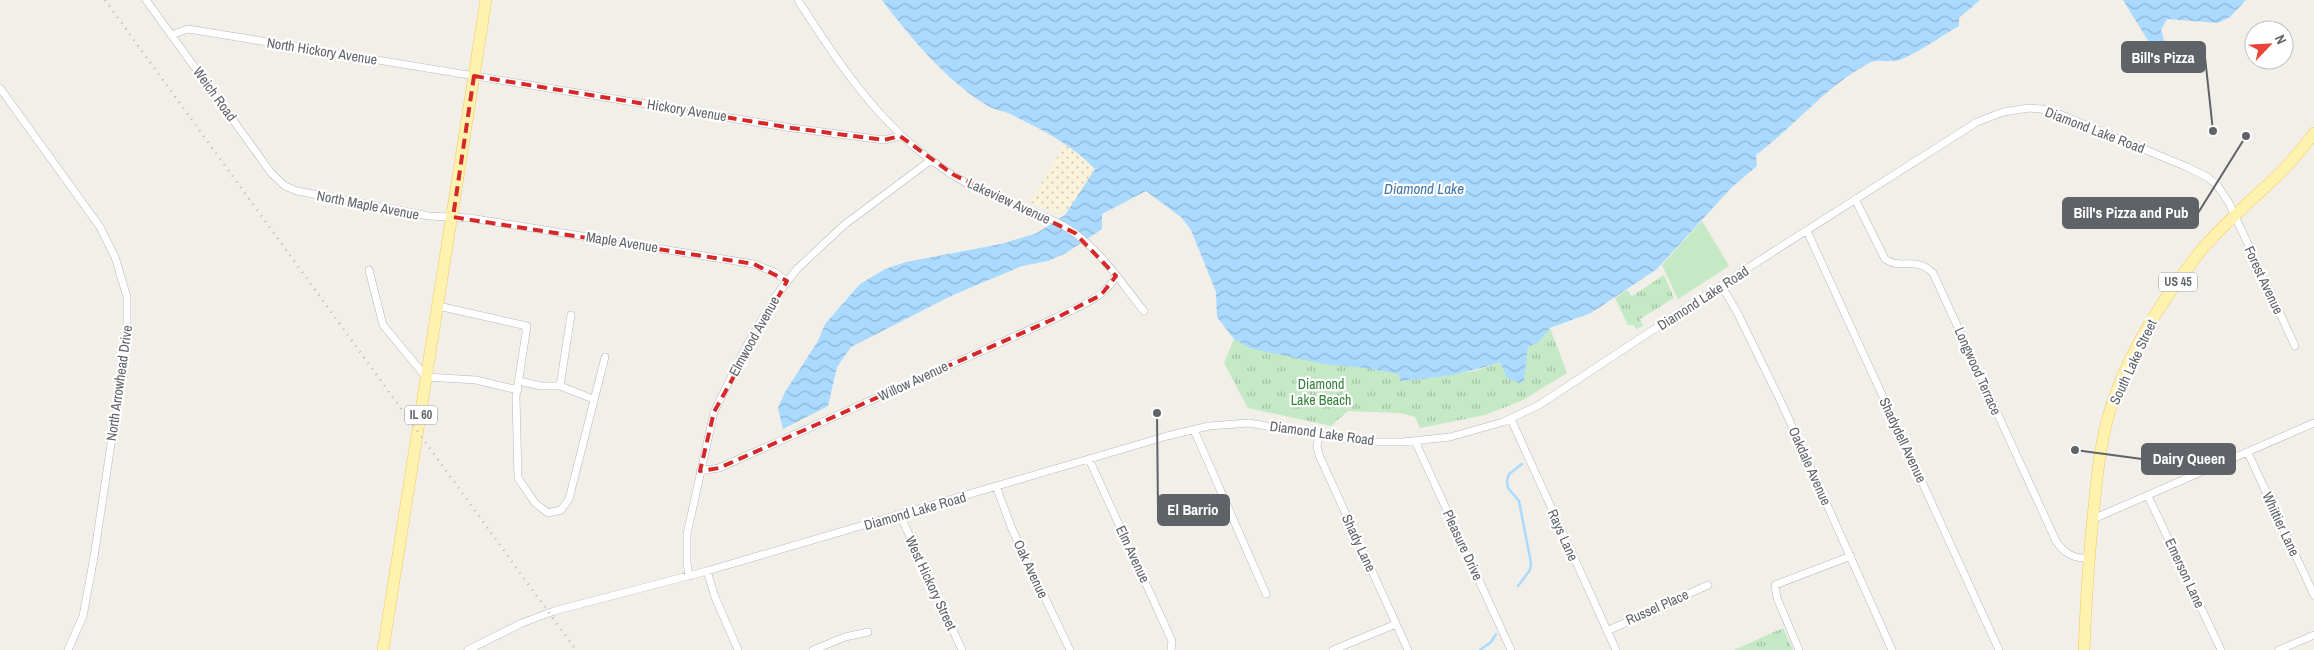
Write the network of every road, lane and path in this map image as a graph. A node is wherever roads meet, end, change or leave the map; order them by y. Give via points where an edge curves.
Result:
1 (146, 0) edge
2 (486, 0) edge
3 (798, 0) edge
4 (171, 35) junction
5 (474, 76) junction
6 (0, 88) edge
7 (2314, 133) edge
8 (900, 136) junction
9 (931, 160) junction
10 (285, 186) joint
11 (1855, 200) junction
12 (2235, 214) junction
13 (453, 217) junction
14 (1806, 230) junction
15 (370, 270) dead end
16 (1116, 276) junction
17 (787, 282) junction
18 (1721, 285) junction
19 (438, 306) junction
20 (1144, 311) dead end
21 (572, 315) dead end
22 (2294, 346) dead end
23 (605, 357) dead end
24 (426, 377) junction
25 (520, 381) junction
26 (560, 386) junction
27 (518, 390) junction
28 (593, 399) junction
29 (1511, 419) junction
30 (2314, 423) edge
31 (1194, 430) junction
32 (1319, 435) junction
33 (1415, 441) junction
34 (2248, 453) junction
35 (1089, 459) junction
36 (700, 471) junction
37 (996, 486) junction
38 (2148, 496) junction
39 (900, 515) junction
40 (2093, 519) junction
41 (1851, 556) junction
42 (2089, 558) junction
43 (707, 571) junction
44 (689, 576) junction
45 (1708, 584) dead end
46 (1266, 594) dead end
47 (2314, 595) edge
48 (1396, 624) junction
49 (1607, 631) junction
50 (868, 632) dead end
51 (2314, 635) edge
52 (68, 650) edge
53 (383, 650) edge
54 (468, 650) edge
55 (738, 650) edge
56 (813, 650) edge
57 (962, 650) edge
58 (1070, 650) edge
59 (1171, 650) edge
60 (1333, 650) edge
61 (1408, 650) edge
62 (1511, 650) edge
63 (1616, 650) edge
64 (1799, 650) edge
65 (1892, 650) edge
66 (1999, 650) edge
67 (2084, 650) edge
68 (2221, 650) edge
69 (2279, 650) edge

1 - 4 street, Weich Road
2 - 5 main road, IL 60
3 - 8 street, Lakeview Avenue via 833,55
4 - 5 street, North Hickory Avenue via 188,29
4 - 10 street, Weich Road via 272,174
5 - 8 street, Hickory Avenue via 801,129 884,140
5 - 13 main road, IL 60
6 - 52 street, North Arrowhead Drive via 100,226 116,257 127,297 128,338 94,557 83,616
7 - 12 main road, South Lake Street / US 45 via 2294,160
8 - 9 street, Lakeview Avenue
9 - 16 street, Lakeview Avenue via 1001,201 1050,219 1075,233
9 - 17 street, Elmwood Avenue via 844,225
10 - 13 street, North Maple Avenue via 429,216
11 - 12 street, Diamond Lake Road via 1977,122 2003,112 2029,108 2054,112 2187,166 2217,185
11 - 14 street, Diamond Lake Road
11 - 42 street, Longwood Terrace via 1885,259 1893,264 1916,263 1933,273 2056,541 2069,555
12 - 22 street, Forest Avenue
12 - 40 main road, South Lake Street / US 45 via 2200,252 2154,316 2119,385 2108,418
13 - 17 street, Maple Avenue via 754,264 774,272
13 - 19 main road, IL 60
14 - 18 street, Diamond Lake Road
14 - 66 street, Shadydell Avenue
15 - 24 street via 382,325
16 - 20 street, Lakeview Avenue
16 - 36 street, Willow Avenue via 1102,295 1058,317 719,468
17 - 36 street, Elmwood Avenue via 775,296 746,347 714,412
18 - 29 street, Diamond Lake Road via 1540,405
18 - 41 street, Oakdale Avenue via 1782,404
19 - 24 main road, IL 60
19 - 25 street via 527,326
21 - 26 street
23 - 28 street
24 - 27 street via 476,380
24 - 53 main road, IL 60
25 - 26 street
25 - 27 street
26 - 28 street
27 - 28 street via 518,478 535,503 548,513 561,510 569,499
29 - 33 street, Diamond Lake Road via 1465,434
29 - 49 street, Rays Lane
30 - 34 street
31 - 32 street, Diamond Lake Road via 1249,423
31 - 35 street, Diamond Lake Road
31 - 46 street
32 - 33 street, Diamond Lake Road via 1372,442
32 - 48 street, Shady Lane via 1319,455
33 - 62 street, Pleasure Drive
34 - 38 street
34 - 47 street, Whittier Lane
35 - 37 street, Diamond Lake Road
35 - 59 street, Elm Avenue via 1172,641
36 - 44 street, Elmwood Avenue via 687,534
37 - 39 street, Diamond Lake Road
37 - 58 street, Oak Avenue via 1012,529
38 - 40 street
38 - 68 street, Emerson Lane
39 - 43 street, Diamond Lake Road
39 - 57 street, West Hickory Street
40 - 42 main road, South Lake Street / US 45
41 - 64 street via 1775,585
41 - 65 street, Oakdale Avenue
42 - 67 main road, South Lake Street / US 45
43 - 44 street, Diamond Lake Road
43 - 55 street
44 - 54 street, Diamond Lake Road via 554,611
45 - 49 street, Russel Place
48 - 60 street
48 - 61 street, Shady Lane
49 - 63 street, Rays Lane
50 - 56 street
51 - 69 street

